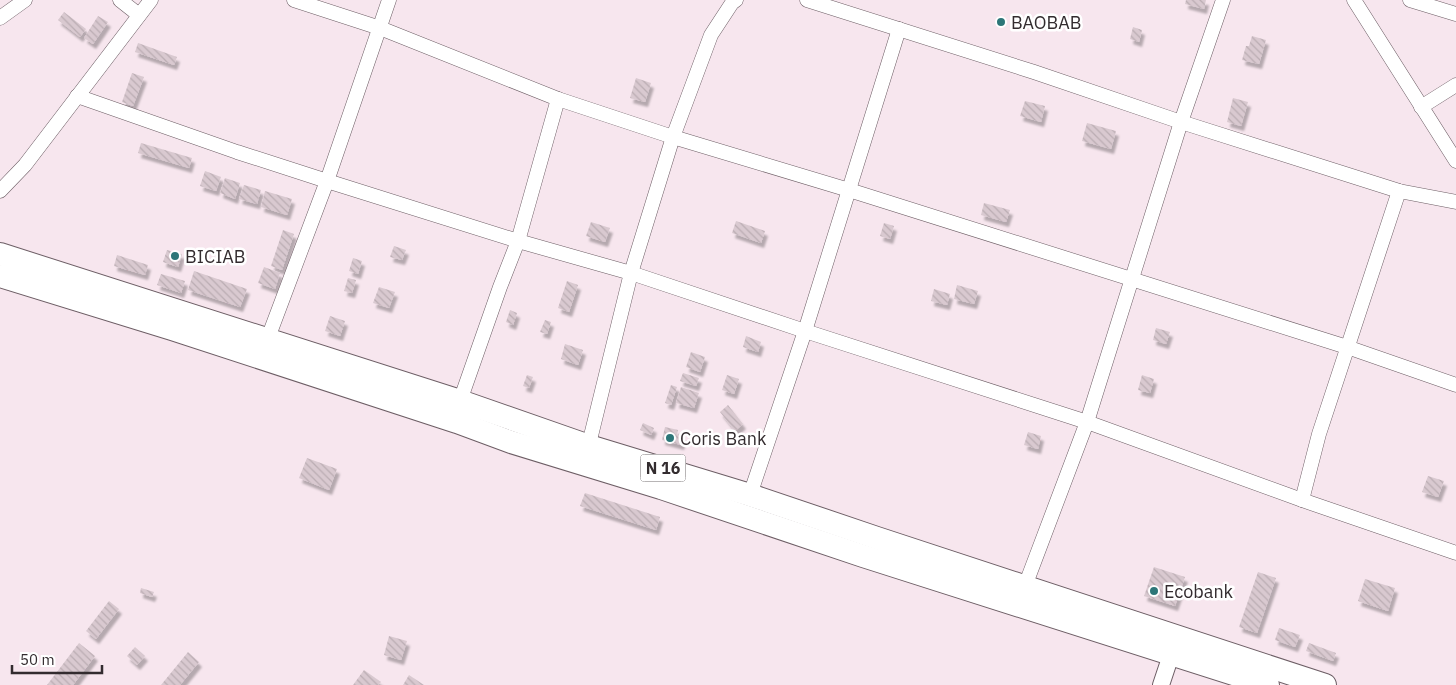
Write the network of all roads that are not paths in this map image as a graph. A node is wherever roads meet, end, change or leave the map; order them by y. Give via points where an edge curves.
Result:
1 (25, 0) edge
2 (120, 0) edge
3 (151, 0) edge
4 (294, 0) edge
5 (389, 0) edge
6 (736, 0) edge
7 (807, 0) edge
8 (1223, 0) edge
9 (1354, 0) edge
10 (1410, 0) edge
11 (1456, 14) edge
12 (139, 15) junction
13 (0, 18) edge
14 (380, 28) junction
15 (900, 29) junction
16 (1456, 85) edge
17 (77, 96) junction
18 (558, 99) junction
19 (1421, 108) junction
20 (1181, 122) junction
21 (673, 137) junction
22 (1456, 161) edge
23 (328, 182) junction
24 (849, 190) junction
25 (0, 191) edge
26 (1399, 191) junction
27 (1456, 202) edge
28 (518, 241) junction
29 (0, 254) edge
30 (631, 273) junction
31 (0, 276) edge
32 (1132, 280) junction
33 (805, 331) junction
34 (1347, 347) junction
35 (264, 350) junction
36 (1456, 385) edge
37 (460, 402) junction
38 (1087, 422) junction
39 (586, 455) junction
40 (750, 495) junction
41 (1302, 500) junction
42 (1456, 553) edge
43 (1021, 596) junction
44 (1174, 645) junction
45 (1160, 685) edge
46 (1268, 685) edge
47 (1326, 685) edge

1 - 13 street
2 - 12 street
3 - 12 street
4 - 14 street
5 - 14 street
6 - 21 street via 711,35
7 - 15 street
8 - 20 street
9 - 19 street
10 - 11 street
12 - 17 street
14 - 18 street
14 - 23 street
15 - 20 street
15 - 24 street
16 - 19 street
17 - 23 street
17 - 25 street via 25,165
18 - 21 street
18 - 28 street
19 - 22 street
20 - 26 street
20 - 32 street
21 - 24 street
21 - 30 street
23 - 28 street
23 - 35 street
24 - 32 street
24 - 33 street
26 - 27 street
26 - 34 street
28 - 30 street
28 - 37 street
29 - 35 highway, N 16
30 - 33 street
30 - 39 street
31 - 35 highway, N 16 via 172,329
32 - 34 street
32 - 38 street
33 - 38 street
33 - 40 street
34 - 36 street
34 - 41 street
35 - 37 highway, N 16
35 - 39 highway, N 16
37 - 39 highway, N 16
38 - 41 street
38 - 43 street
39 - 40 highway, N 16
39 - 43 highway, N 16 via 661,488 845,550
40 - 43 highway, N 16
41 - 42 street
43 - 44 highway, N 16
44 - 45 street
44 - 46 highway, N 16
44 - 47 highway, N 16

